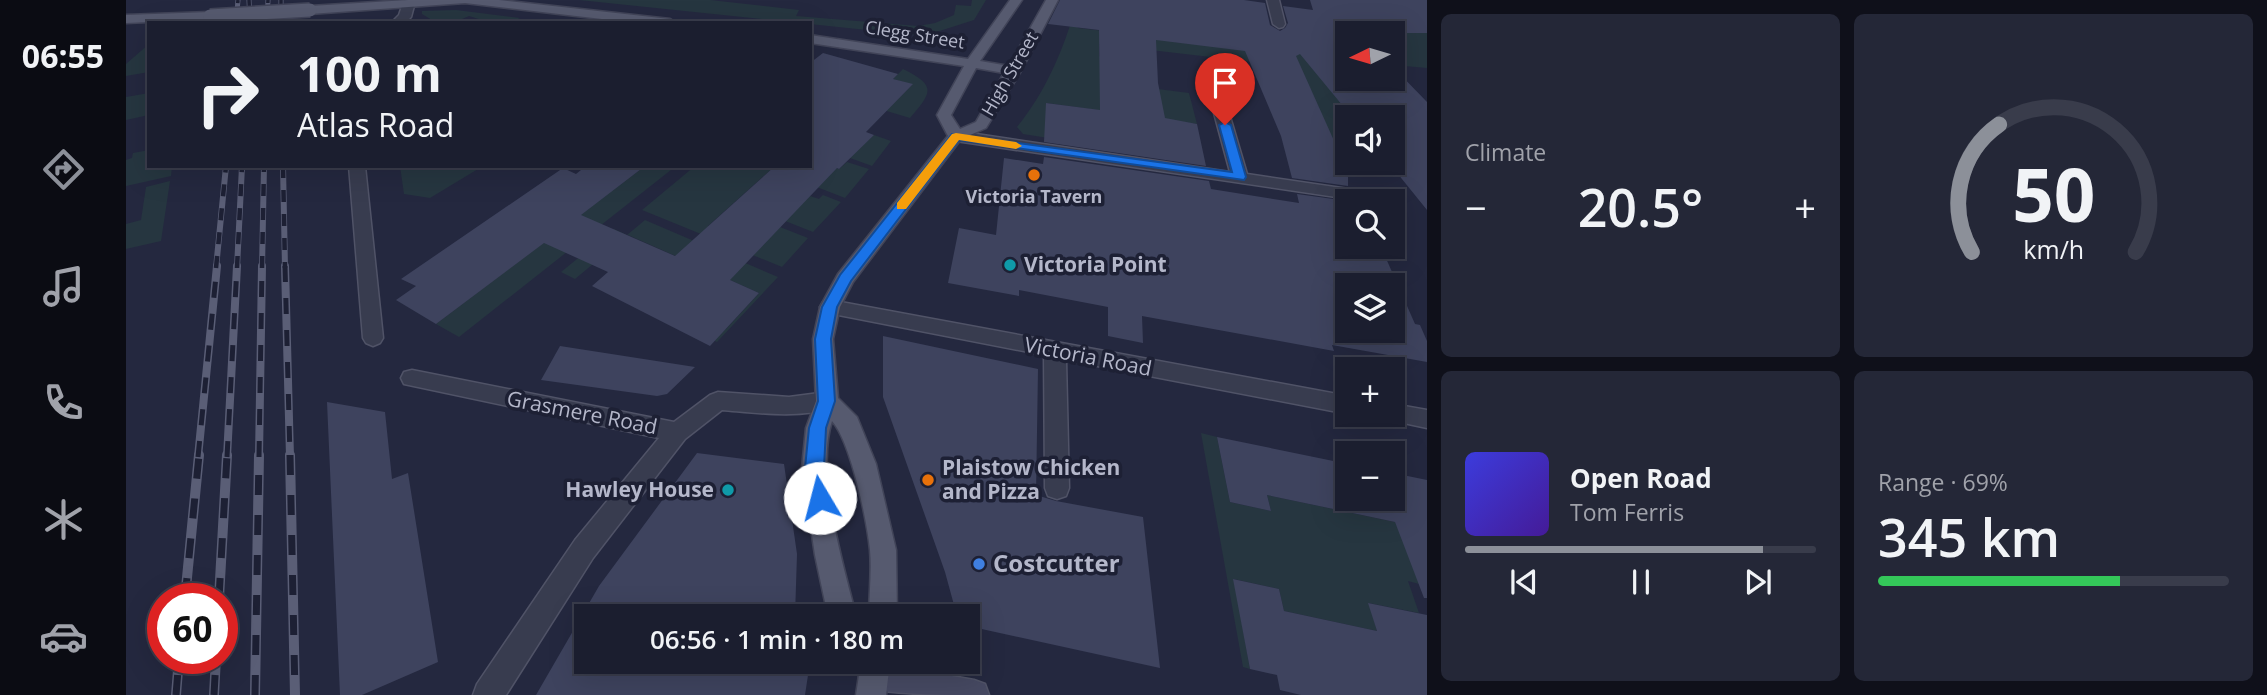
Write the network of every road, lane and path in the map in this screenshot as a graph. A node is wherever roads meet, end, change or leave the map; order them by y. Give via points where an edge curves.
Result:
1 (462, 0) edge
2 (468, 0) edge
3 (1016, 0) edge
4 (1052, 0) edge
5 (1273, 0) edge
6 (501, 1) edge
7 (373, 2) edge
8 (409, 2) junction
9 (126, 19) edge
10 (400, 21) edge
11 (655, 21) edge
12 (1279, 24) dead end
13 (812, 39) edge
14 (972, 63) junction
15 (1014, 71) junction
16 (1211, 76) dead end
17 (956, 136) junction
18 (357, 168) edge
19 (1240, 177) junction
20 (1335, 192) edge
21 (830, 307) junction
22 (373, 338) dead end
23 (1055, 351) junction
24 (412, 378) dead end
25 (827, 401) junction
26 (1335, 403) edge
27 (1405, 415) edge
28 (1427, 419) edge
29 (677, 432) junction
30 (1057, 488) dead end
31 (839, 604) edge
32 (883, 604) edge
33 (872, 674) edge
34 (488, 695) edge
35 (974, 695) edge

1 - 8 main road
2 - 6 main road
3 - 14 main road, High Street
4 - 15 main road, High Street
5 - 12 street
6 - 11 main road
7 - 8 main road
7 - 9 main road, bridge via 310,10
8 - 10 street
13 - 14 main road, Clegg Street
14 - 15 main road, Clegg Street
14 - 17 main road, High Street via 944,115
15 - 17 main road, High Street via 981,125
16 - 19 street
17 - 19 street
17 - 21 main road, High Street via 845,279
18 - 22 street
19 - 20 street
21 - 23 street, Victoria Road
21 - 25 main road, High Street via 823,339
23 - 26 street, Victoria Road
23 - 30 street
24 - 29 street, Grasmere Road
25 - 29 street, Grasmere Road via 789,406 718,401
25 - 31 main road, High Street via 818,428 814,468
25 - 32 main road via 849,424 864,464 883,550
27 - 28 street
29 - 34 street via 584,549
33 - 35 street

